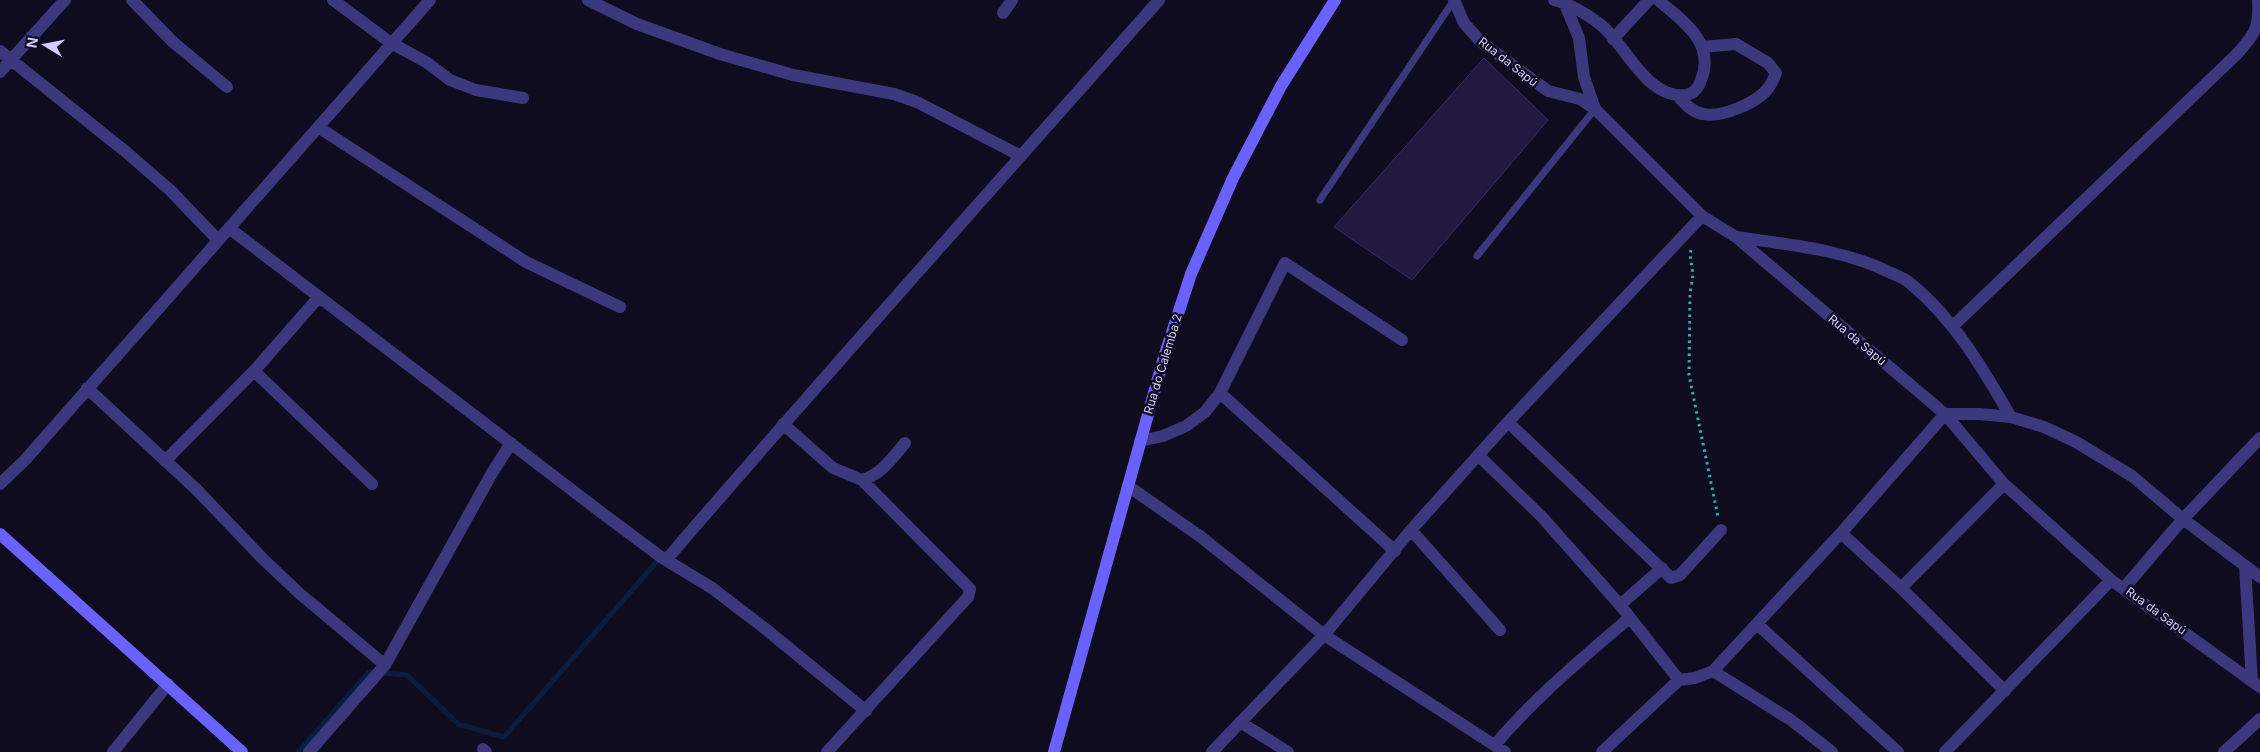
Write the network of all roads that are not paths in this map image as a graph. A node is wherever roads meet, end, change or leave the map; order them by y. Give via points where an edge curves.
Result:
1 (65, 0) edge
2 (132, 0) edge
3 (333, 0) edge
4 (430, 0) edge
5 (588, 0) edge
6 (1012, 0) edge
7 (1159, 0) edge
8 (1335, 0) edge
9 (1454, 0) edge
10 (1649, 0) edge
11 (1658, 0) edge
12 (2258, 0) edge
13 (1562, 1) edge
14 (1002, 13) dead end
15 (1613, 39) junction
16 (391, 43) junction
17 (1702, 47) junction
18 (0, 51) edge
19 (10, 61) junction
20 (0, 72) edge
21 (227, 86) dead end
22 (1678, 96) junction
23 (523, 98) dead end
24 (1595, 109) junction
25 (318, 127) junction
26 (1021, 156) junction
27 (1320, 200) dead end
28 (1702, 216) junction
29 (229, 228) junction
30 (1736, 237) junction
31 (218, 240) junction
32 (1477, 256) dead end
33 (319, 297) junction
34 (620, 307) dead end
35 (1953, 326) junction
36 (1402, 340) dead end
37 (254, 371) junction
38 (87, 388) junction
39 (1220, 393) junction
40 (1945, 414) junction
41 (2011, 417) junction
42 (1508, 422) junction
43 (782, 424) junction
44 (2260, 438) edge
45 (1140, 441) junction
46 (905, 443) dead end
47 (511, 444) junction
48 (1478, 455) junction
49 (164, 461) junction
50 (862, 480) junction
51 (0, 484) edge
52 (372, 484) dead end
53 (2004, 484) junction
54 (1128, 486) junction
55 (2183, 519) junction
56 (1411, 530) junction
57 (1721, 530) road end
58 (1841, 533) junction
59 (0, 534) edge
60 (1395, 551) junction
61 (667, 559) junction
62 (2245, 566) junction
63 (1662, 568) junction
64 (2260, 577) edge
65 (2111, 580) junction
66 (1900, 588) junction
67 (2124, 588) junction
68 (1620, 605) junction
69 (1629, 618) junction
70 (1757, 624) junction
71 (1500, 630) dead end
72 (1324, 635) junction
73 (385, 665) junction
74 (1713, 671) junction
75 (1679, 680) junction
76 (168, 684) junction
77 (2256, 684) edge
78 (2005, 691) junction
79 (866, 711) junction
80 (2260, 719) edge
81 (1240, 722) junction
82 (1500, 748) edge
83 (113, 752) edge
84 (242, 752) edge
85 (309, 752) edge
86 (827, 752) edge
87 (1054, 752) edge
88 (1212, 752) edge
89 (1288, 752) edge
90 (1602, 752) edge
91 (1832, 752) edge
92 (1898, 752) edge
93 (1946, 752) edge
94 (2224, 752) edge

1 - 19 street
2 - 21 street via 173,42
3 - 16 street
4 - 16 street
5 - 26 street via 637,24 720,54 793,75 894,94 917,102
6 - 14 street
7 - 26 street
8 - 45 main road, Rua do Calemba 2 via 1282,86 1233,178 1191,274
9 - 24 street, Rua da Sapú via 1464,23 1480,42 1548,91 1580,99
9 - 27 lane
10 - 15 street
11 - 17 street via 1690,26
12 - 35 street via 2260,12 2255,34 2237,54
13 - 15 street via 1602,25
13 - 24 street via 1579,38 1584,77
15 - 22 street via 1655,86
16 - 23 street via 450,80 476,90
16 - 25 street
17 - 22 street via 1706,68 1699,86 1690,94
17 - 22 street via 1736,44 1768,63 1776,73 1759,97 1716,116 1701,114
18 - 19 street
19 - 20 street
19 - 31 street via 126,152 170,190
24 - 28 street, Rua da Sapú
24 - 32 lane
25 - 29 street
25 - 34 street via 526,262
26 - 43 street
28 - 30 street, Rua da Sapú
28 - 42 street
29 - 31 street
29 - 33 street
30 - 35 street via 1838,252 1877,266 1910,282
30 - 40 street, Rua da Sapú
31 - 38 street
33 - 37 street
33 - 47 street
35 - 41 street
36 - 39 street via 1285,264
37 - 49 street
37 - 52 street
38 - 49 street
38 - 51 street
39 - 45 street via 1205,412 1186,426
39 - 60 street
40 - 41 street
40 - 53 street, Rua da Sapú
40 - 58 street
41 - 55 street via 2044,427 2097,454 2132,476
42 - 48 street
42 - 63 street
43 - 50 street via 832,468
43 - 61 street
44 - 55 street
45 - 54 main road, Rua do Calemba 2
46 - 50 street via 882,470
47 - 61 street
47 - 73 street
48 - 56 street
48 - 68 street via 1542,518
49 - 73 street via 196,489 270,566
50 - 79 street via 970,589 968,597
53 - 65 street, Rua da Sapú
53 - 66 street
54 - 72 street via 1201,537
54 - 87 main road, Rua do Calemba 2
55 - 62 street
55 - 67 street
56 - 60 street
56 - 71 street
57 - 63 street via 1676,578 1671,578
58 - 66 street
58 - 70 street
59 - 76 main road
60 - 72 street
61 - 79 street via 756,621
62 - 64 street
62 - 77 street
63 - 68 street
65 - 67 street, Rua da Sapú
65 - 78 street
66 - 78 street
67 - 77 street, Rua da Sapú
68 - 69 street
69 - 75 street
69 - 82 street via 1515,720
70 - 74 street
70 - 92 street
72 - 81 street
72 - 82 street
73 - 85 street
74 - 75 street
74 - 91 street via 1791,720
75 - 90 street
76 - 83 street
76 - 84 main road
78 - 93 street
79 - 86 street
80 - 94 street
81 - 88 street
81 - 89 street

